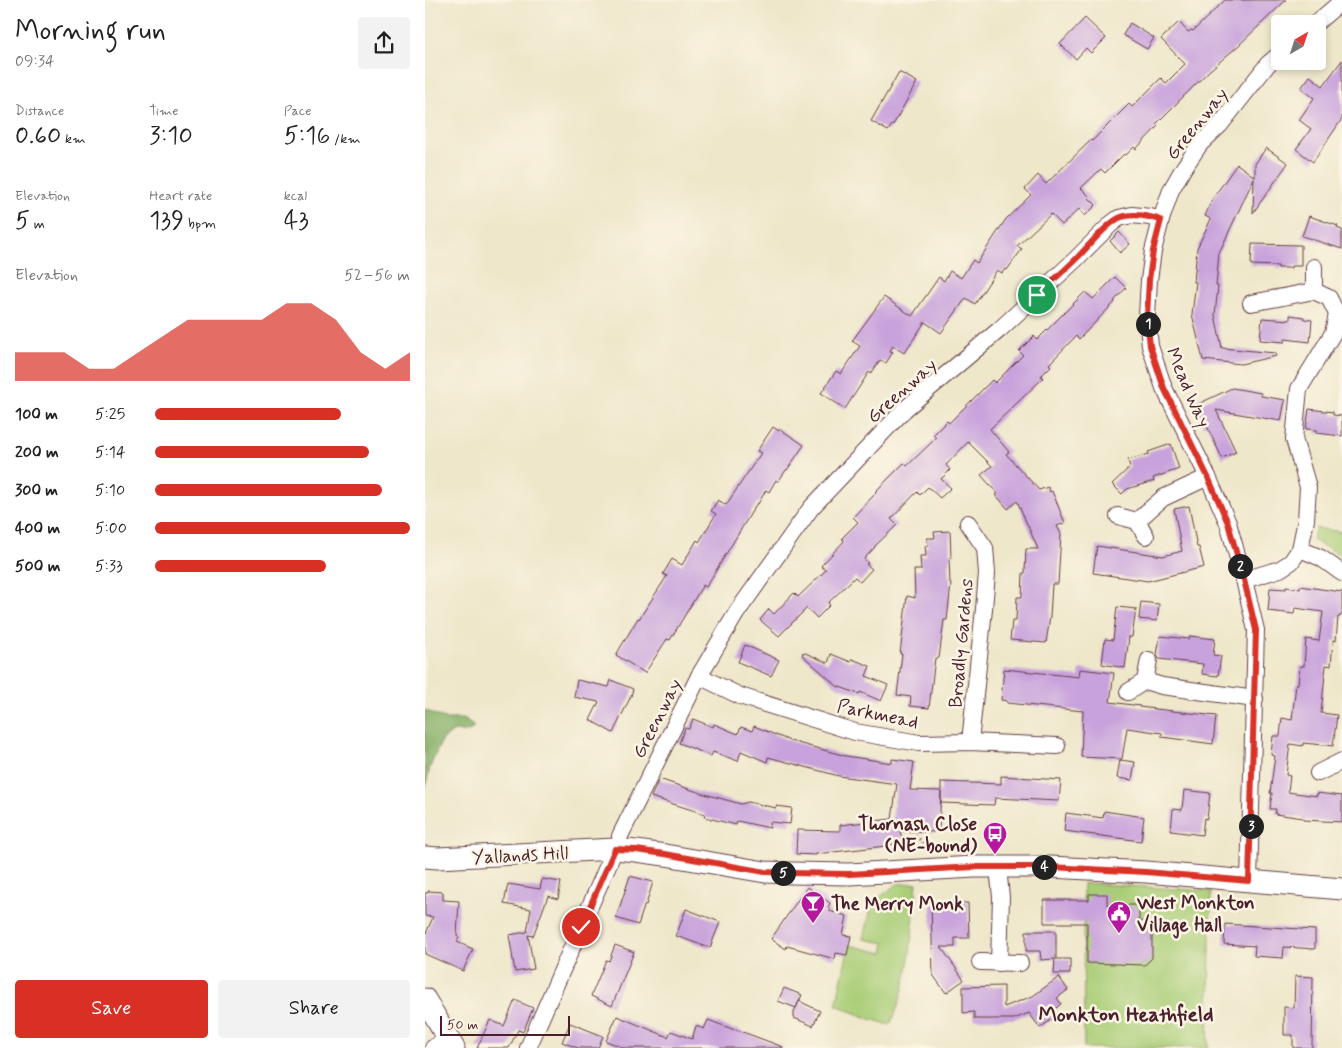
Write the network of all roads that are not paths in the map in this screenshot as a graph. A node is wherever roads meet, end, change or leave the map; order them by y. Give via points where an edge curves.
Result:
1 (1342, 1) edge
2 (1326, 15) edge
3 (1271, 62) edge
4 (1161, 220) junction
5 (1314, 267) dead end
6 (1314, 290) junction
7 (1251, 303) dead end
8 (1208, 477) junction
9 (1118, 516) dead end
10 (1137, 521) junction
11 (968, 523) dead end
12 (1146, 536) dead end
13 (1300, 550) junction
14 (1342, 573) edge
15 (1244, 580) junction
16 (1149, 660) dead end
17 (699, 676) junction
18 (1145, 681) junction
19 (1128, 692) dead end
20 (1255, 700) junction
21 (971, 742) junction
22 (1057, 746) dead end
23 (1342, 761) edge
24 (1318, 773) dead end
25 (614, 850) junction
26 (425, 857) edge
27 (998, 868) junction
28 (1249, 881) junction
29 (1342, 889) edge
30 (980, 962) dead end
31 (999, 963) junction
32 (1020, 963) dead end
33 (425, 999) edge
34 (445, 1044) edge
35 (528, 1048) edge

1 - 2 street
3 - 4 street, Greenway via 1183,169 1171,190
4 - 8 street, Mead Way via 1149,280 1147,316 1150,346 1164,388
4 - 17 street, Greenway via 1132,215 1119,218 999,330 905,410 811,508 737,612
5 - 6 street
6 - 7 street
6 - 13 street via 1329,298 1337,314 1333,333 1299,389 1294,439 1308,487
8 - 10 street via 1163,498
8 - 15 street, Mead Way via 1228,523
9 - 10 street
10 - 12 street
11 - 21 street, Broadly Gardens via 991,545
13 - 14 street via 1321,558
13 - 15 street via 1291,562 1280,569
15 - 20 street, Mead Way via 1256,630
16 - 18 street
17 - 21 street, Parkmead via 741,696 855,732 919,743
17 - 25 street, Greenway
18 - 19 street
18 - 20 street
20 - 28 street, Mead Way
21 - 22 street, Parkmead
23 - 24 street
25 - 26 street, Yallands Hill
25 - 27 street, Yallands Hill via 665,854 765,872 849,874
25 - 35 street, Greenway
27 - 28 street, Yallands Hill via 1050,867
27 - 31 street via 1001,897
28 - 29 street, Yallands Hill
30 - 31 street
31 - 32 street
33 - 34 street

